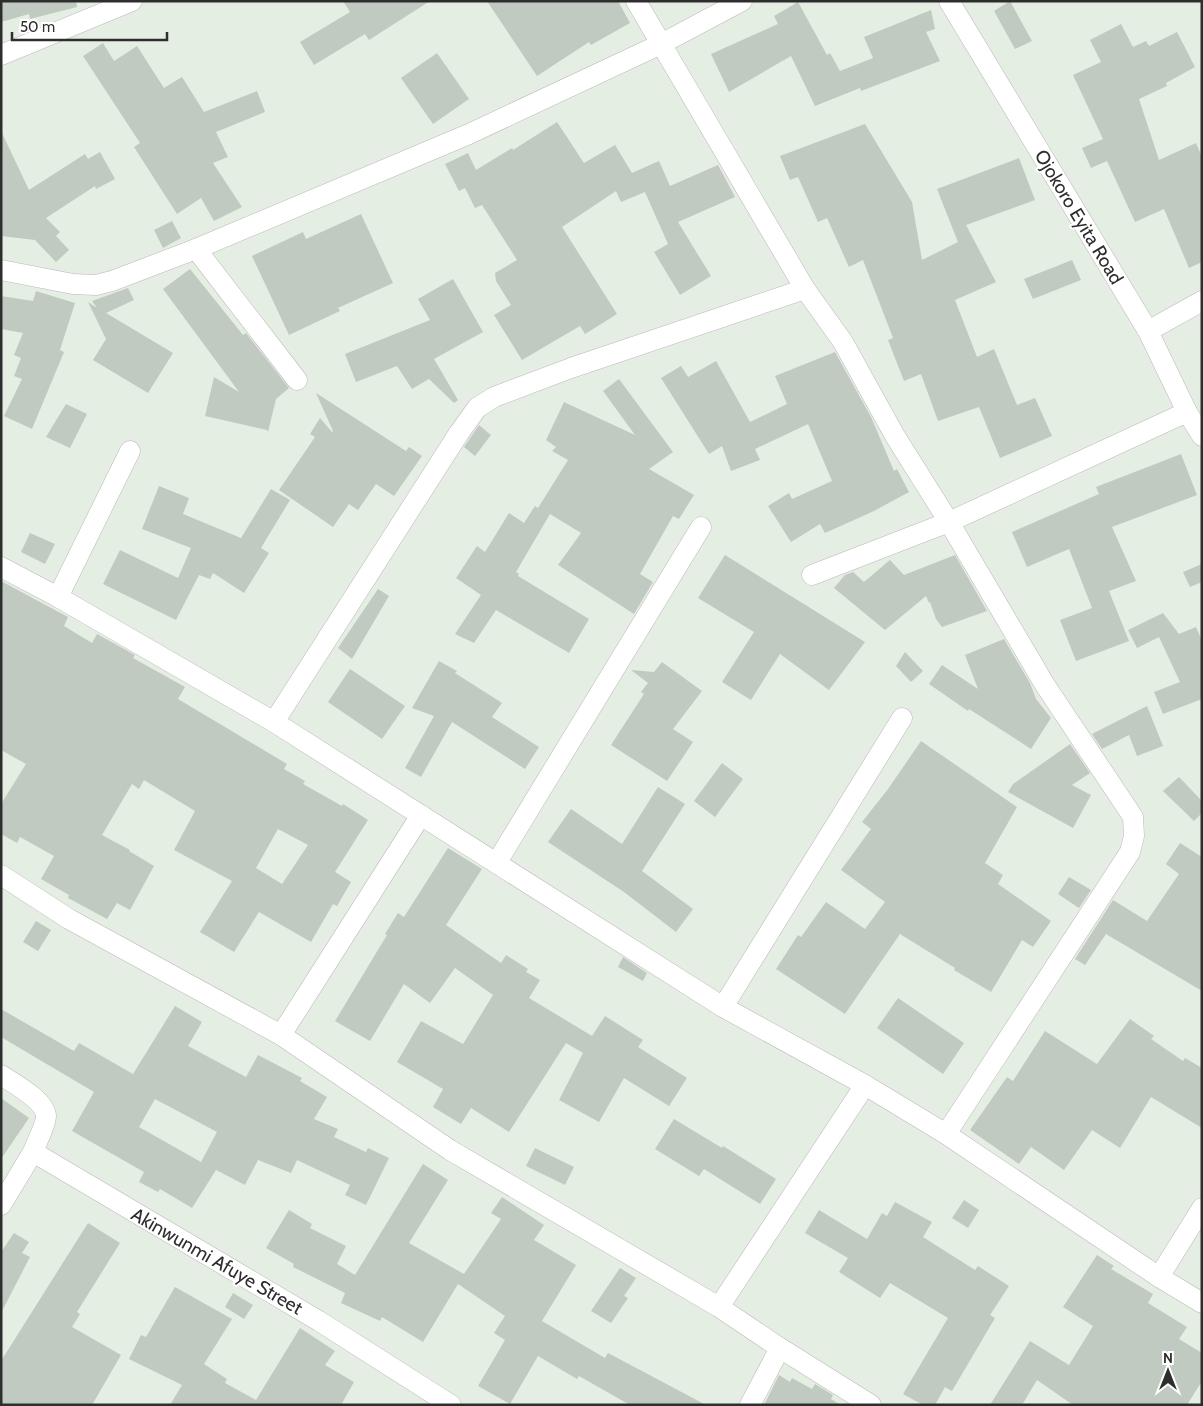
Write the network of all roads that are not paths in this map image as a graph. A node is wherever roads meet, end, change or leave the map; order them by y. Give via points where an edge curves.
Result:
1 (132, 1) edge
2 (636, 1) edge
3 (742, 1) edge
4 (949, 1) edge
5 (661, 44) junction
6 (1, 54) edge
7 (196, 249) junction
8 (1, 270) edge
9 (805, 289) junction
10 (1202, 301) edge
11 (1148, 331) junction
12 (298, 380) dead end
13 (1187, 412) junction
14 (1202, 436) edge
15 (130, 451) dead end
16 (949, 522) junction
17 (701, 527) dead end
18 (1, 567) edge
19 (812, 575) dead end
20 (58, 597) junction
21 (902, 718) dead end
22 (274, 722) junction
23 (420, 815) junction
24 (497, 862) junction
25 (1, 875) edge
26 (724, 1007) junction
27 (281, 1035) junction
28 (1, 1075) edge
29 (865, 1085) junction
30 (946, 1134) junction
31 (33, 1152) junction
32 (1, 1205) edge
33 (1202, 1208) edge
34 (1159, 1277) junction
35 (1202, 1303) edge
36 (719, 1307) junction
37 (780, 1348) junction
38 (452, 1405) edge
39 (750, 1405) edge
40 (871, 1405) edge

1 - 6 street
2 - 5 street
3 - 5 street
4 - 11 street, Ojokoro Eyita Road
5 - 7 street via 469,134
5 - 9 street
7 - 8 street via 96,286
7 - 12 street
9 - 16 street via 843,342 895,436
9 - 22 street via 571,368 494,397 477,408
10 - 11 street
11 - 13 street, Ojokoro Eyita Road
13 - 14 street, Ojokoro Eyita Road
13 - 16 street
15 - 20 street
16 - 19 street
16 - 30 street via 1045,685 1133,817 1134,836 1130,852
17 - 24 street
18 - 20 street
20 - 22 street
21 - 26 street
22 - 23 street
23 - 24 street
23 - 27 street
24 - 26 street
25 - 27 street via 69,919
26 - 29 street
27 - 36 street via 450,1150
28 - 31 street via 44,1108 46,1117
29 - 30 street
29 - 36 street
30 - 34 street
31 - 32 street
31 - 38 street, Akinwunmi Afuye Street via 319,1321
33 - 34 street
34 - 35 street
36 - 37 street
37 - 39 street
37 - 40 street

